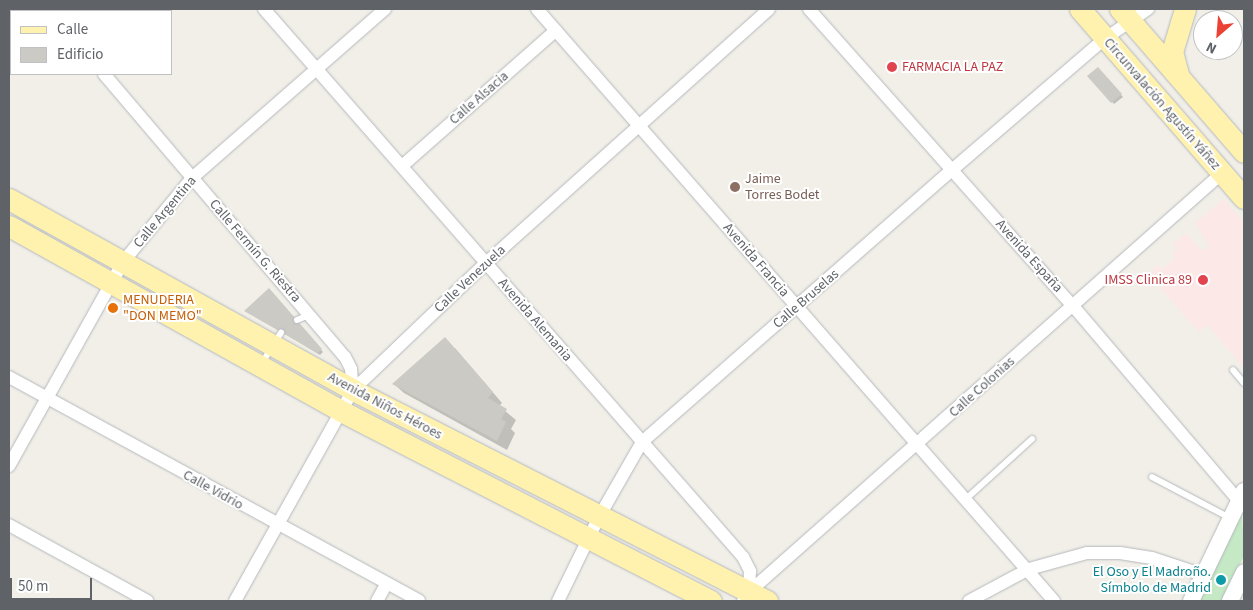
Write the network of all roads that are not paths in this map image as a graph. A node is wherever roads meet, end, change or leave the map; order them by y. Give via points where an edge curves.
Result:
1 (264, 9) edge
2 (385, 9) edge
3 (537, 9) edge
4 (768, 9) edge
5 (809, 9) edge
6 (1080, 9) edge
7 (1148, 9) edge
8 (1185, 9) edge
9 (1125, 14) edge
10 (556, 30) junction
11 (1106, 38) junction
12 (317, 69) junction
13 (105, 75) edge
14 (1178, 76) junction
15 (639, 126) junction
16 (1244, 152) edge
17 (402, 166) junction
18 (952, 170) junction
19 (1222, 173) junction
20 (192, 178) junction
21 (1244, 198) edge
22 (9, 199) edge
23 (9, 226) edge
24 (123, 262) junction
25 (486, 263) junction
26 (111, 282) junction
27 (1073, 306) junction
28 (798, 307) junction
29 (310, 315) junction
30 (297, 320) dead end
31 (277, 339) junction
32 (260, 366) junction
33 (1232, 370) dead end
34 (9, 377) edge
35 (1244, 383) edge
36 (353, 390) junction
37 (47, 398) junction
38 (341, 411) junction
39 (1032, 439) dead end
40 (642, 442) junction
41 (919, 444) junction
42 (9, 466) edge
43 (1152, 477) dead end
44 (967, 498) junction
45 (1243, 500) edge
46 (599, 516) junction
47 (1231, 519) junction
48 (9, 525) edge
49 (278, 525) junction
50 (588, 540) junction
51 (1029, 569) junction
52 (1244, 572) edge
53 (1204, 574) junction
54 (386, 585) junction
55 (753, 598) edge
56 (147, 601) edge
57 (235, 601) edge
58 (377, 601) edge
59 (419, 601) edge
60 (558, 601) edge
61 (711, 601) edge
62 (970, 601) edge
63 (1054, 601) edge
64 (1191, 601) edge
65 (1230, 601) edge

1 - 12 street, Avenida Alemania
2 - 12 street, Calle Argentina
3 - 10 street, Avenida Francia
4 - 15 street, Calle Venezuela
5 - 18 street, Avenida España
6 - 11 main road, Circunvalación Agustín Yáñez
7 - 9 street, Calle Bruselas
8 - 14 main road via 1172,52
9 - 11 street, Calle Bruselas
9 - 14 main road
10 - 15 street, Avenida Francia
10 - 17 street, Calle Alsacia
11 - 18 street, Calle Bruselas
11 - 19 main road, Circunvalación Agustín Yáñez
12 - 17 street, Avenida Alemania
12 - 20 street, Calle Argentina
13 - 20 street, Calle Fermín G. Riestra
14 - 16 main road
15 - 25 street, Calle Venezuela
15 - 28 street, Avenida Francia
17 - 25 street, Avenida Alemania
18 - 27 street, Avenida España
18 - 28 street, Calle Bruselas
19 - 21 main road, Circunvalación Agustín Yáñez
19 - 27 street, Calle Colonias
20 - 24 street, Calle Argentina
20 - 29 street, Calle Fermín G. Riestra
22 - 24 main road, Avenida Niños Héroes
23 - 26 main road, Avenida Niños Héroes
24 - 26 street, Calle Argentina
24 - 31 main road, Avenida Niños Héroes
25 - 36 street, Calle Venezuela
25 - 40 street, Avenida Alemania
26 - 32 main road, Avenida Niños Héroes
26 - 37 street, Calle Argentina
27 - 41 street, Calle Colonias
27 - 45 street, Avenida España
28 - 40 street, Calle Bruselas
28 - 41 street, Avenida Francia
29 - 30 lane
29 - 36 street, Calle Fermín G. Riestra via 345,357 351,370
31 - 32 lane
31 - 36 main road, Avenida Niños Héroes
32 - 38 main road, Avenida Niños Héroes
33 - 35 lane
34 - 37 street, Calle Vidrio
36 - 38 street, Calle Venezuela
36 - 46 main road, Avenida Niños Héroes
37 - 42 street, Calle Argentina
37 - 49 street, Calle Vidrio
38 - 49 street, Calle Venezuela
38 - 50 main road, Avenida Niños Héroes
39 - 44 lane
40 - 46 street, Calle Bruselas
40 - 55 street, Avenida Alemania via 743,557 750,571
41 - 44 street, Avenida Francia
41 - 55 street, Calle Colonias
43 - 47 lane
44 - 51 street, Avenida Francia
45 - 47 street
46 - 50 street, Calle Bruselas
46 - 55 main road, Avenida Niños Héroes
47 - 53 street
48 - 56 street
49 - 54 street, Calle Vidrio
49 - 57 street, Calle Venezuela
50 - 60 street, Calle Bruselas
50 - 61 main road, Avenida Niños Héroes
51 - 53 street via 1087,553 1120,553 1152,558
51 - 62 street
51 - 63 street, Avenida Francia
52 - 65 street
53 - 64 street
54 - 58 street
54 - 59 street, Calle Vidrio

